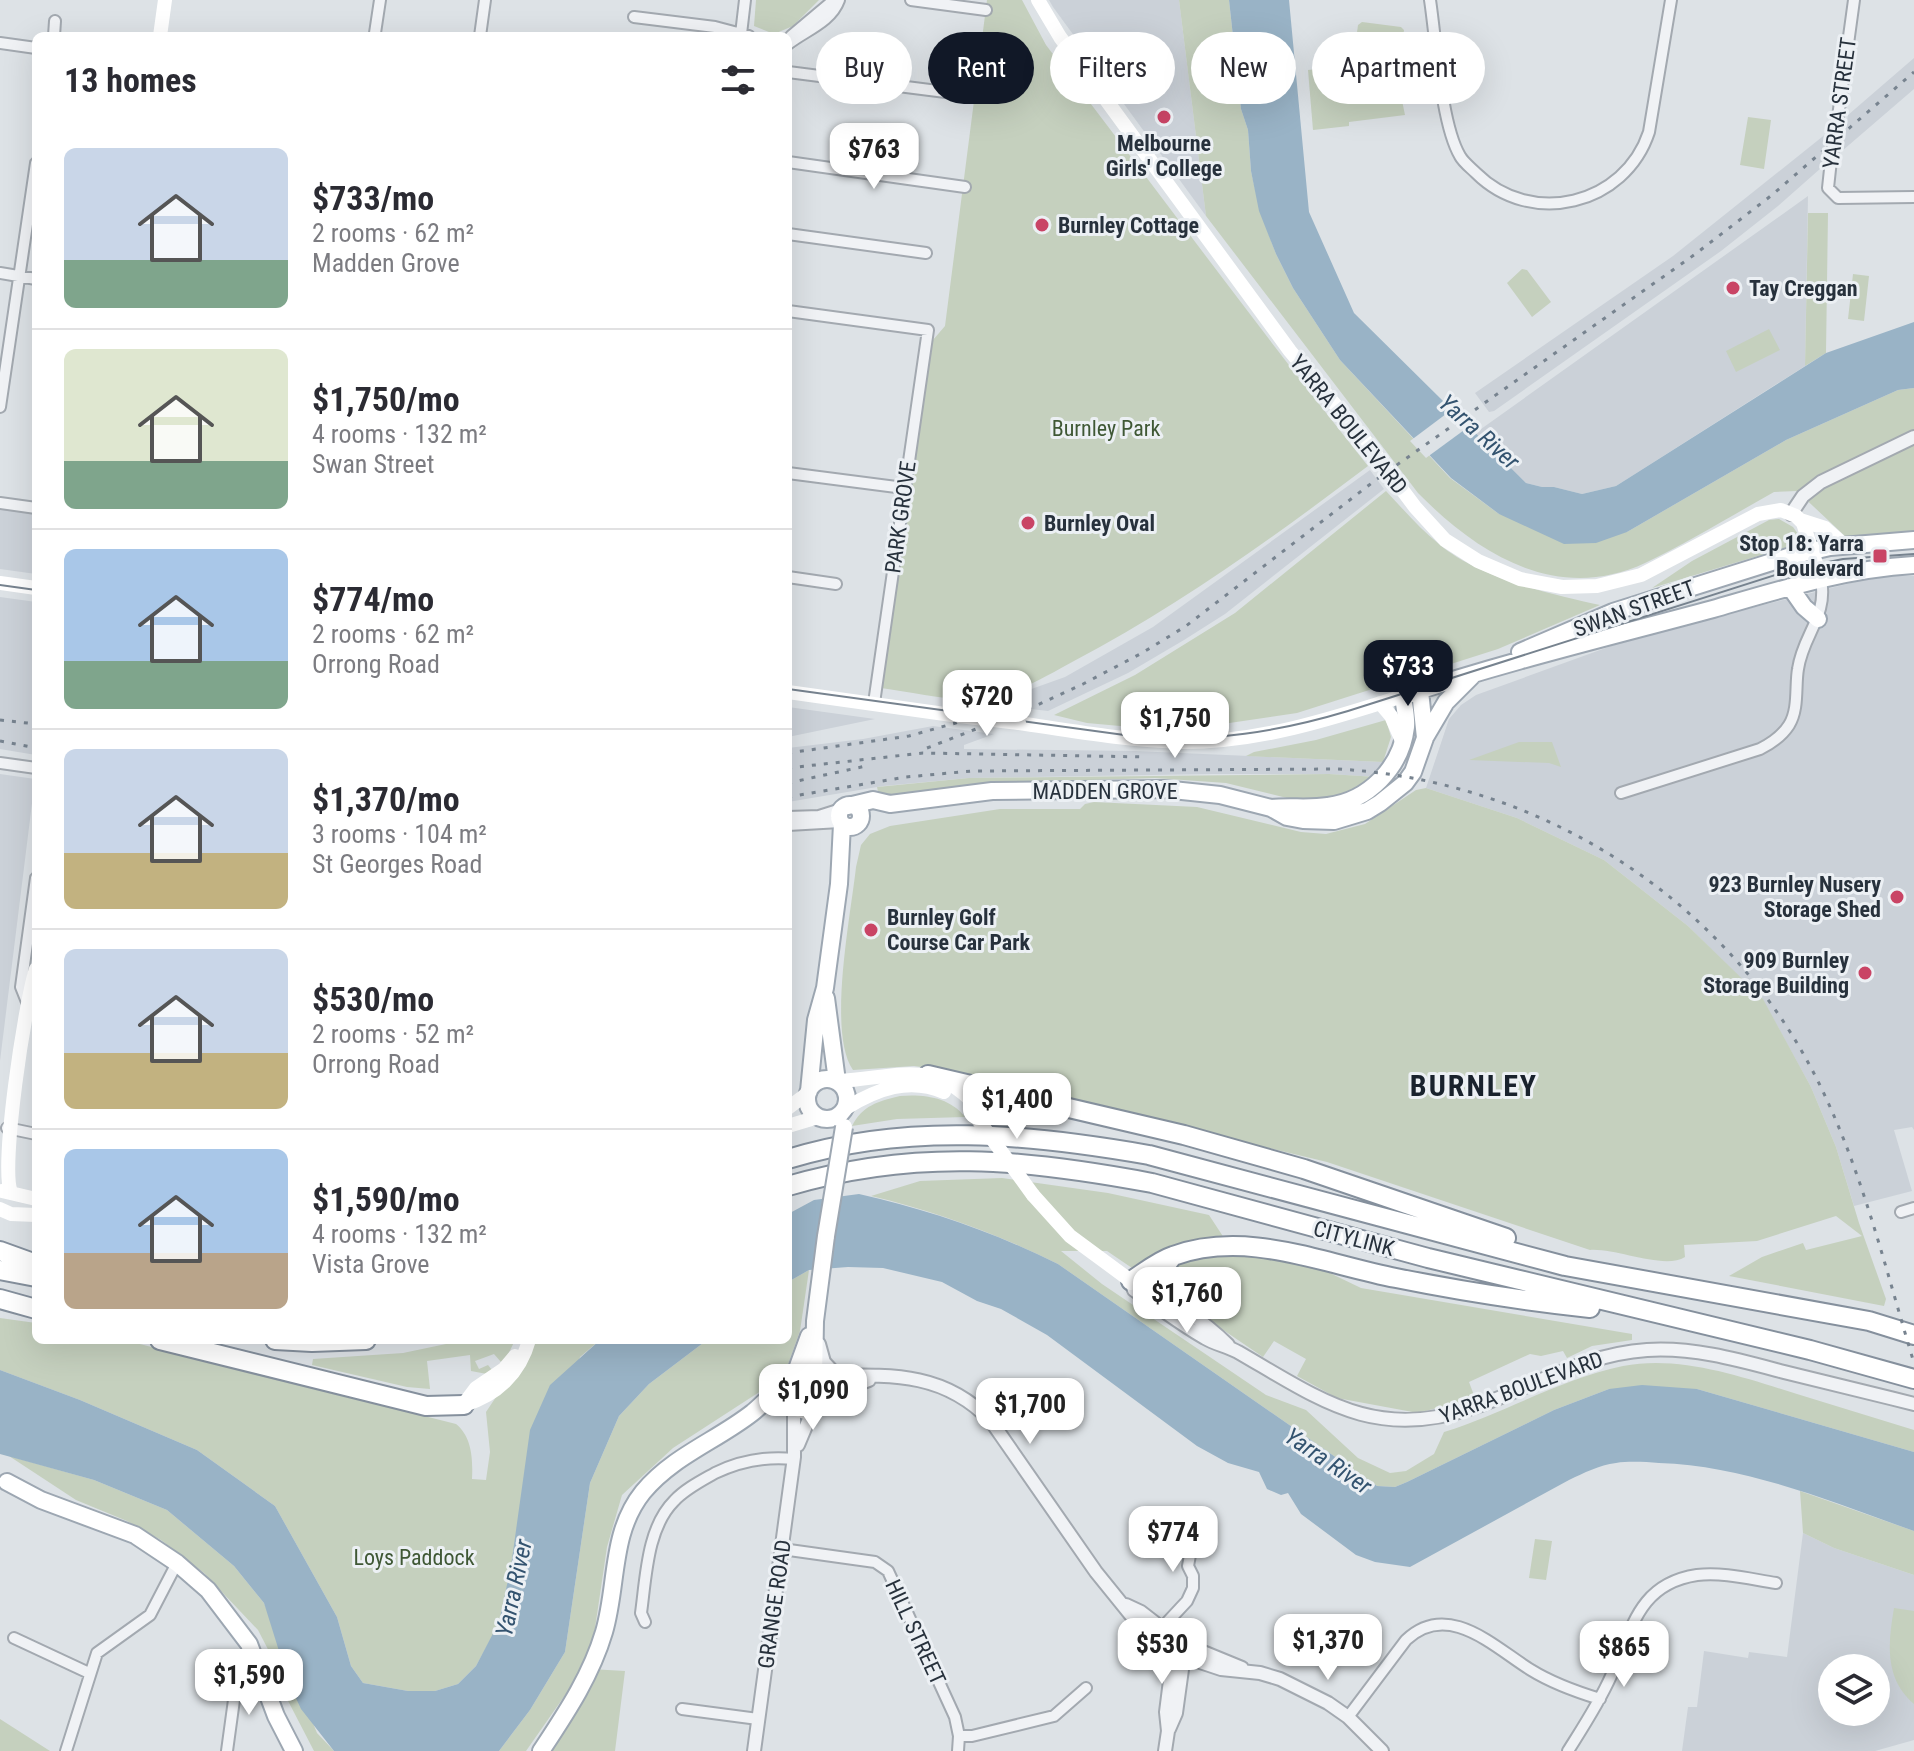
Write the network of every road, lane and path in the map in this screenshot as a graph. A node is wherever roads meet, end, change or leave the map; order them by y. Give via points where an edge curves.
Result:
1 (165, 0) edge
2 (380, 0) edge
3 (485, 0) edge
4 (745, 0) edge
5 (837, 0) edge
6 (911, 0) edge
7 (1038, 0) edge
8 (1430, 0) edge
9 (1671, 0) edge
10 (1854, 0) edge
11 (986, 10) dead end
12 (634, 17) dead end
13 (55, 21) dead end
14 (54, 32) edge
15 (161, 32) edge
16 (375, 32) edge
17 (481, 32) edge
18 (734, 32) edge
19 (745, 32) edge
20 (792, 39) edge
21 (0, 43) edge
22 (32, 47) edge
23 (792, 73) edge
24 (928, 90) edge
25 (792, 163) edge
26 (965, 187) dead end
27 (32, 188) edge
28 (1914, 197) edge
29 (792, 235) edge
30 (926, 253) dead end
31 (0, 273) edge
32 (18, 276) junction
33 (32, 278) edge
34 (792, 312) edge
35 (0, 407) edge
36 (1914, 437) edge
37 (792, 474) edge
38 (904, 488) junction
39 (0, 503) edge
40 (32, 507) edge
41 (1795, 517) junction
42 (1914, 540) edge
43 (1844, 545) junction
44 (1813, 551) junction
45 (1914, 565) edge
46 (792, 578) edge
47 (1821, 579) junction
48 (0, 583) edge
49 (836, 584) dead end
50 (32, 587) edge
51 (1790, 587) junction
52 (1818, 619) junction
53 (1466, 676) junction
54 (792, 693) edge
55 (1412, 693) junction
56 (874, 703) junction
57 (1380, 703) junction
58 (1425, 738) junction
59 (1402, 741) junction
60 (0, 763) edge
61 (32, 767) edge
62 (1621, 793) dead end
63 (1271, 808) junction
64 (792, 817) edge
65 (848, 818) junction
66 (792, 825) edge
67 (32, 907) edge
68 (825, 988) junction
69 (29, 1007) edge
70 (928, 1075) junction
71 (838, 1081) junction
72 (808, 1092) junction
73 (792, 1105) edge
74 (976, 1111) junction
75 (834, 1118) junction
76 (792, 1125) edge
77 (3, 1131) edge
78 (32, 1134) edge
79 (792, 1158) edge
80 (792, 1185) edge
81 (4, 1194) edge
82 (32, 1198) edge
83 (1914, 1208) edge
84 (0, 1209) edge
85 (1901, 1212) dead end
86 (32, 1215) edge
87 (0, 1251) edge
88 (1174, 1255) junction
89 (32, 1263) edge
90 (0, 1270) edge
91 (32, 1276) edge
92 (1131, 1281) junction
93 (0, 1291) edge
94 (1161, 1296) junction
95 (32, 1297) edge
96 (0, 1299) edge
97 (1760, 1302) junction
98 (32, 1308) edge
99 (816, 1311) junction
100 (1672, 1317) junction
101 (1914, 1335) edge
102 (176, 1344) edge
103 (518, 1344) edge
104 (528, 1344) edge
105 (1234, 1350) junction
106 (837, 1376) junction
107 (884, 1376) junction
108 (1914, 1379) edge
109 (498, 1380) junction
110 (814, 1380) junction
111 (792, 1381) junction
112 (1914, 1404) edge
113 (464, 1405) joint
114 (815, 1406) junction
115 (793, 1407) junction
116 (754, 1412) junction
117 (794, 1458) junction
118 (3, 1487) edge
119 (1197, 1517) dead end
120 (782, 1549) junction
121 (177, 1563) junction
122 (1776, 1583) dead end
123 (645, 1622) dead end
124 (1159, 1631) junction
125 (14, 1638) dead end
126 (1180, 1649) junction
127 (89, 1673) junction
128 (237, 1678) dead end
129 (1086, 1688) dead end
130 (1600, 1699) junction
131 (682, 1709) dead end
132 (1348, 1717) junction
133 (758, 1719) junction
134 (959, 1736) junction
135 (66, 1751) edge
136 (227, 1751) edge
137 (294, 1751) edge
138 (541, 1751) edge
139 (754, 1751) edge
140 (958, 1751) edge
141 (1165, 1751) edge
142 (1382, 1751) edge
143 (1568, 1751) edge

1 - 15 main road
2 - 16 street
3 - 17 street
4 - 19 street
5 - 20 street
6 - 11 street
7 - 41 main road, YARRA BOULEVARD via 1290,351 1445,540 1520,579 1562,587 1597,586 1641,575 1766,511 1781,510
8 - 9 street via 1446,111 1460,156 1490,185 1536,203 1568,203 1598,194 1622,176 1643,149
10 - 28 street, YARRA STREET, bridge via 1828,188 1842,198
12 - 18 street
13 - 14 street
21 - 22 street
23 - 24 street
25 - 26 street
27 - 32 street
29 - 30 street
31 - 32 street
32 - 33 street
32 - 35 street
34 - 38 street, PARK GROVE via 928,330
36 - 41 street via 1821,482 1803,496
37 - 38 street
38 - 56 street, PARK GROVE
39 - 40 street
41 - 43 main road via 1825,528
41 - 44 main road via 1808,532
42 - 43 main road, SWAN STREET
43 - 44 main road, SWAN STREET
44 - 47 main road
44 - 53 main road, SWAN STREET via 1613,612
45 - 47 main road, SWAN STREET
46 - 49 street
47 - 51 main road, SWAN STREET
47 - 52 street via 1824,594
48 - 50 main road
51 - 52 main road
51 - 53 main road, SWAN STREET
52 - 62 street via 1800,657 1792,719 1779,737 1760,749
53 - 55 main road, SWAN STREET
53 - 58 main road
54 - 56 main road, SWAN STREET
55 - 57 main road, SWAN STREET
55 - 58 main road, MADDEN GROVE
55 - 59 main road, MADDEN GROVE
56 - 57 main road, SWAN STREET, bridge via 1126,738 1205,741 1302,727
57 - 59 main road
58 - 63 main road, MADDEN GROVE via 1405,783 1367,811 1318,822 1287,817
59 - 63 main road, MADDEN GROVE via 1387,773 1354,799 1326,807
60 - 61 street
63 - 65 main road, MADDEN GROVE via 1202,792 992,791 890,804 873,800
64 - 65 street, MADDEN GROVE
65 - 66 street, MADDEN GROVE
65 - 68 main road
67 - 69 street via 21,987
68 - 71 main road
68 - 72 main road
69 - 77 main road
70 - 71 main road, YARRA BOULEVARD
70 - 74 main road, YARRA BOULEVARD via 958,1090
70 - 97 highway via 1184,1135 1328,1176 1493,1234
71 - 72 main road via 822,1079
71 - 75 main road via 848,1096
72 - 73 main road
72 - 75 main road via 809,1107
74 - 75 main road, YARRA BOULEVARD via 940,1090 910,1084 882,1090
74 - 92 main road, YARRA BOULEVARD via 1077,1243
75 - 76 main road, YARRA BOULEVARD
75 - 99 main road, bridge via 837,1157
77 - 78 street
77 - 81 main road
79 - 97 highway, CITYLINK via 882,1137 981,1134 1086,1144 1149,1155 1565,1266
80 - 100 highway, CITYLINK via 862,1168 929,1161 1062,1167 1152,1183
81 - 82 main road
83 - 85 street
84 - 86 main road
87 - 89 highway
88 - 92 highway
88 - 94 highway via 1160,1273
88 - 100 highway via 1225,1247 1276,1249 1440,1287
90 - 91 highway
92 - 94 street, YARRA BOULEVARD
92 - 105 street, YARRA BOULEVARD via 1134,1290 1194,1332
93 - 95 highway
94 - 105 street, YARRA BOULEVARD
96 - 98 highway
97 - 101 highway, CITYLINK via 1869,1321
99 - 106 street via 822,1357
99 - 110 main road
99 - 111 main road
100 - 108 highway, CITYLINK
102 - 113 highway via 426,1406
103 - 109 main road
104 - 109 main road via 520,1364
105 - 112 street, YARRA BOULEVARD via 1331,1404 1393,1421 1447,1416 1591,1359 1660,1349 1725,1357
106 - 107 street
106 - 110 street
107 - 114 street
107 - 124 street via 942,1386 981,1411 1096,1572 1123,1604 1141,1612
109 - 113 main road via 487,1396
110 - 111 main road
110 - 114 main road via 821,1393
111 - 115 main road via 787,1394
111 - 116 main road
114 - 115 main road via 805,1411
114 - 117 street, GRANGE ROAD
115 - 116 main road
115 - 117 street, GRANGE ROAD
116 - 138 main road via 683,1456 641,1495 623,1529 605,1631 576,1699
117 - 120 street, GRANGE ROAD
117 - 123 street via 763,1458 723,1469 672,1502 650,1550 641,1613
118 - 121 main road via 113,1525
119 - 124 street via 1188,1566 1193,1588
120 - 133 street, GRANGE ROAD
120 - 134 street, HILL STREET via 875,1562 888,1571
121 - 127 street via 150,1615 102,1648
121 - 137 main road via 208,1590 249,1644
122 - 130 street via 1707,1575 1683,1578 1655,1592 1640,1608
124 - 126 street
125 - 127 street
126 - 132 street via 1290,1683
126 - 141 street via 1176,1713
127 - 135 street
128 - 136 street
129 - 134 street via 1054,1716
130 - 132 street via 1539,1675 1468,1631 1429,1625 1406,1640
130 - 143 street
131 - 133 street
132 - 142 street
133 - 139 street, GRANGE ROAD
134 - 140 street, HILL STREET

